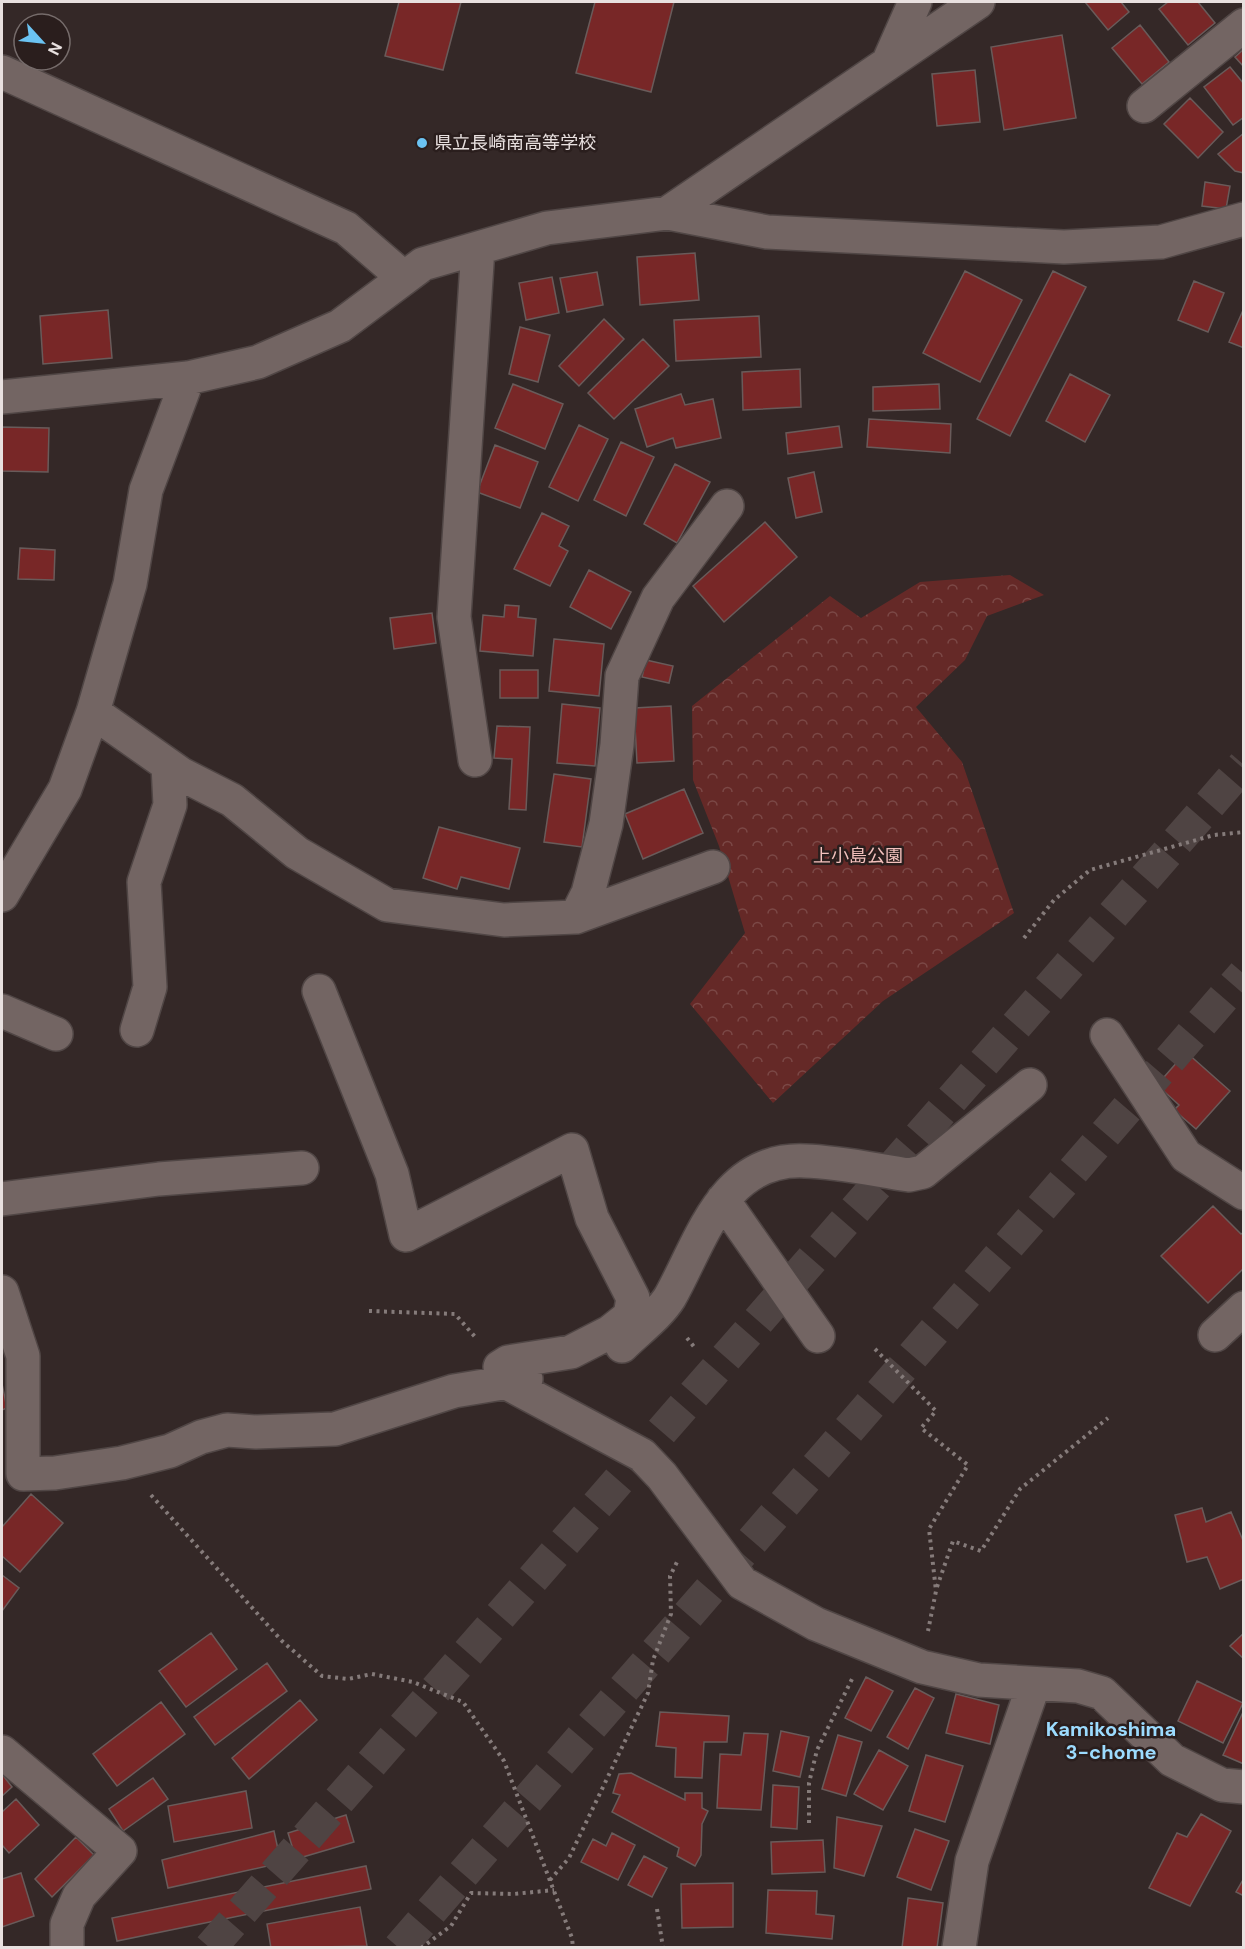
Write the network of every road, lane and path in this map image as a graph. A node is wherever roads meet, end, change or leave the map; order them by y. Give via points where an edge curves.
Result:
1 (915, 2) edge
2 (978, 2) edge
3 (1244, 25) edge
4 (888, 63) junction
5 (2, 72) edge
6 (1144, 106) dead end
7 (668, 213) junction
8 (1244, 219) edge
9 (478, 248) junction
10 (404, 278) junction
11 (188, 378) junction
12 (2, 397) edge
13 (727, 506) dead end
14 (93, 712) junction
15 (476, 760) dead end
16 (168, 765) junction
17 (1244, 832) edge
18 (713, 867) dead end
19 (2, 895) edge
20 (576, 917) junction
21 (1024, 938) dead end
22 (319, 991) dead end
23 (2, 1011) edge
24 (137, 1030) dead end
25 (56, 1034) dead end
26 (1107, 1035) dead end
27 (1030, 1085) dead end
28 (302, 1168) dead end
29 (1244, 1192) edge
30 (2, 1199) edge
31 (723, 1200) junction
32 (2, 1292) edge
33 (1244, 1308) edge
34 (369, 1311) dead end
35 (1215, 1335) dead end
36 (818, 1336) dead end
37 (875, 1350) dead end
38 (504, 1375) junction
39 (1108, 1418) dead end
40 (122, 1463) junction
41 (13, 1474) edge
42 (695, 1524) junction
43 (936, 1591) junction
44 (868, 1646) junction
45 (921, 1667) junction
46 (1034, 1684) junction
47 (2, 1752) edge
48 (1244, 1787) edge
49 (809, 1823) dead end
50 (550, 1880) junction
51 (554, 1890) junction
52 (657, 1909) dead end
53 (67, 1947) edge
54 (421, 1947) edge
55 (573, 1947) edge
56 (663, 1947) edge
57 (959, 1947) edge

1 - 4 street
2 - 4 street
3 - 6 street
4 - 7 street
5 - 10 street via 346,228
7 - 8 street via 767,232 1064,248 1161,242
7 - 9 street via 547,228
9 - 10 street via 423,264
9 - 15 street via 454,617
10 - 11 street via 340,326 258,362
11 - 12 street
11 - 14 street via 147,490 130,584
13 - 20 street via 658,598 622,676 606,824 588,893
14 - 16 street
14 - 19 street via 65,789
16 - 20 street via 232,800 297,853 387,905 504,920
16 - 24 street via 170,805 144,882 150,987
17 - 21 path via 1214,836 1090,870 1054,900
18 - 20 street
22 - 38 street via 392,1174 406,1235 572,1150 592,1218 633,1298 630,1316 610,1332 571,1352 508,1362
23 - 25 street
26 - 29 street via 1186,1156
27 - 31 street via 923,1172 909,1175 803,1160 770,1164 735,1185
28 - 30 street via 159,1179
31 - 36 street
31 - 38 street via 669,1300 622,1347 591,1365
32 - 41 street via 23,1356
33 - 35 street
34 - 38 path via 455,1314
37 - 43 path via 936,1411 921,1428 968,1465 929,1529
38 - 40 street via 335,1429 226,1430 170,1451
38 - 42 street via 642,1455 662,1476
39 - 43 path via 1020,1489 981,1551 953,1541
40 - 41 street via 55,1473
40 - 50 path via 282,1641 322,1676 348,1679 372,1674 413,1682 463,1702 504,1761
42 - 44 street via 742,1583 816,1624
42 - 50 path via 670,1576 671,1614 652,1660 648,1693 569,1858
43 - 45 path
44 - 45 street
44 - 49 path via 817,1750 809,1783
45 - 46 street via 979,1680
46 - 48 street via 1078,1686 1102,1693 1172,1760 1222,1785
46 - 57 street via 972,1862
47 - 53 street via 120,1851 79,1896 67,1924
50 - 51 path
51 - 54 path via 471,1893 451,1926
51 - 55 path
52 - 56 path

